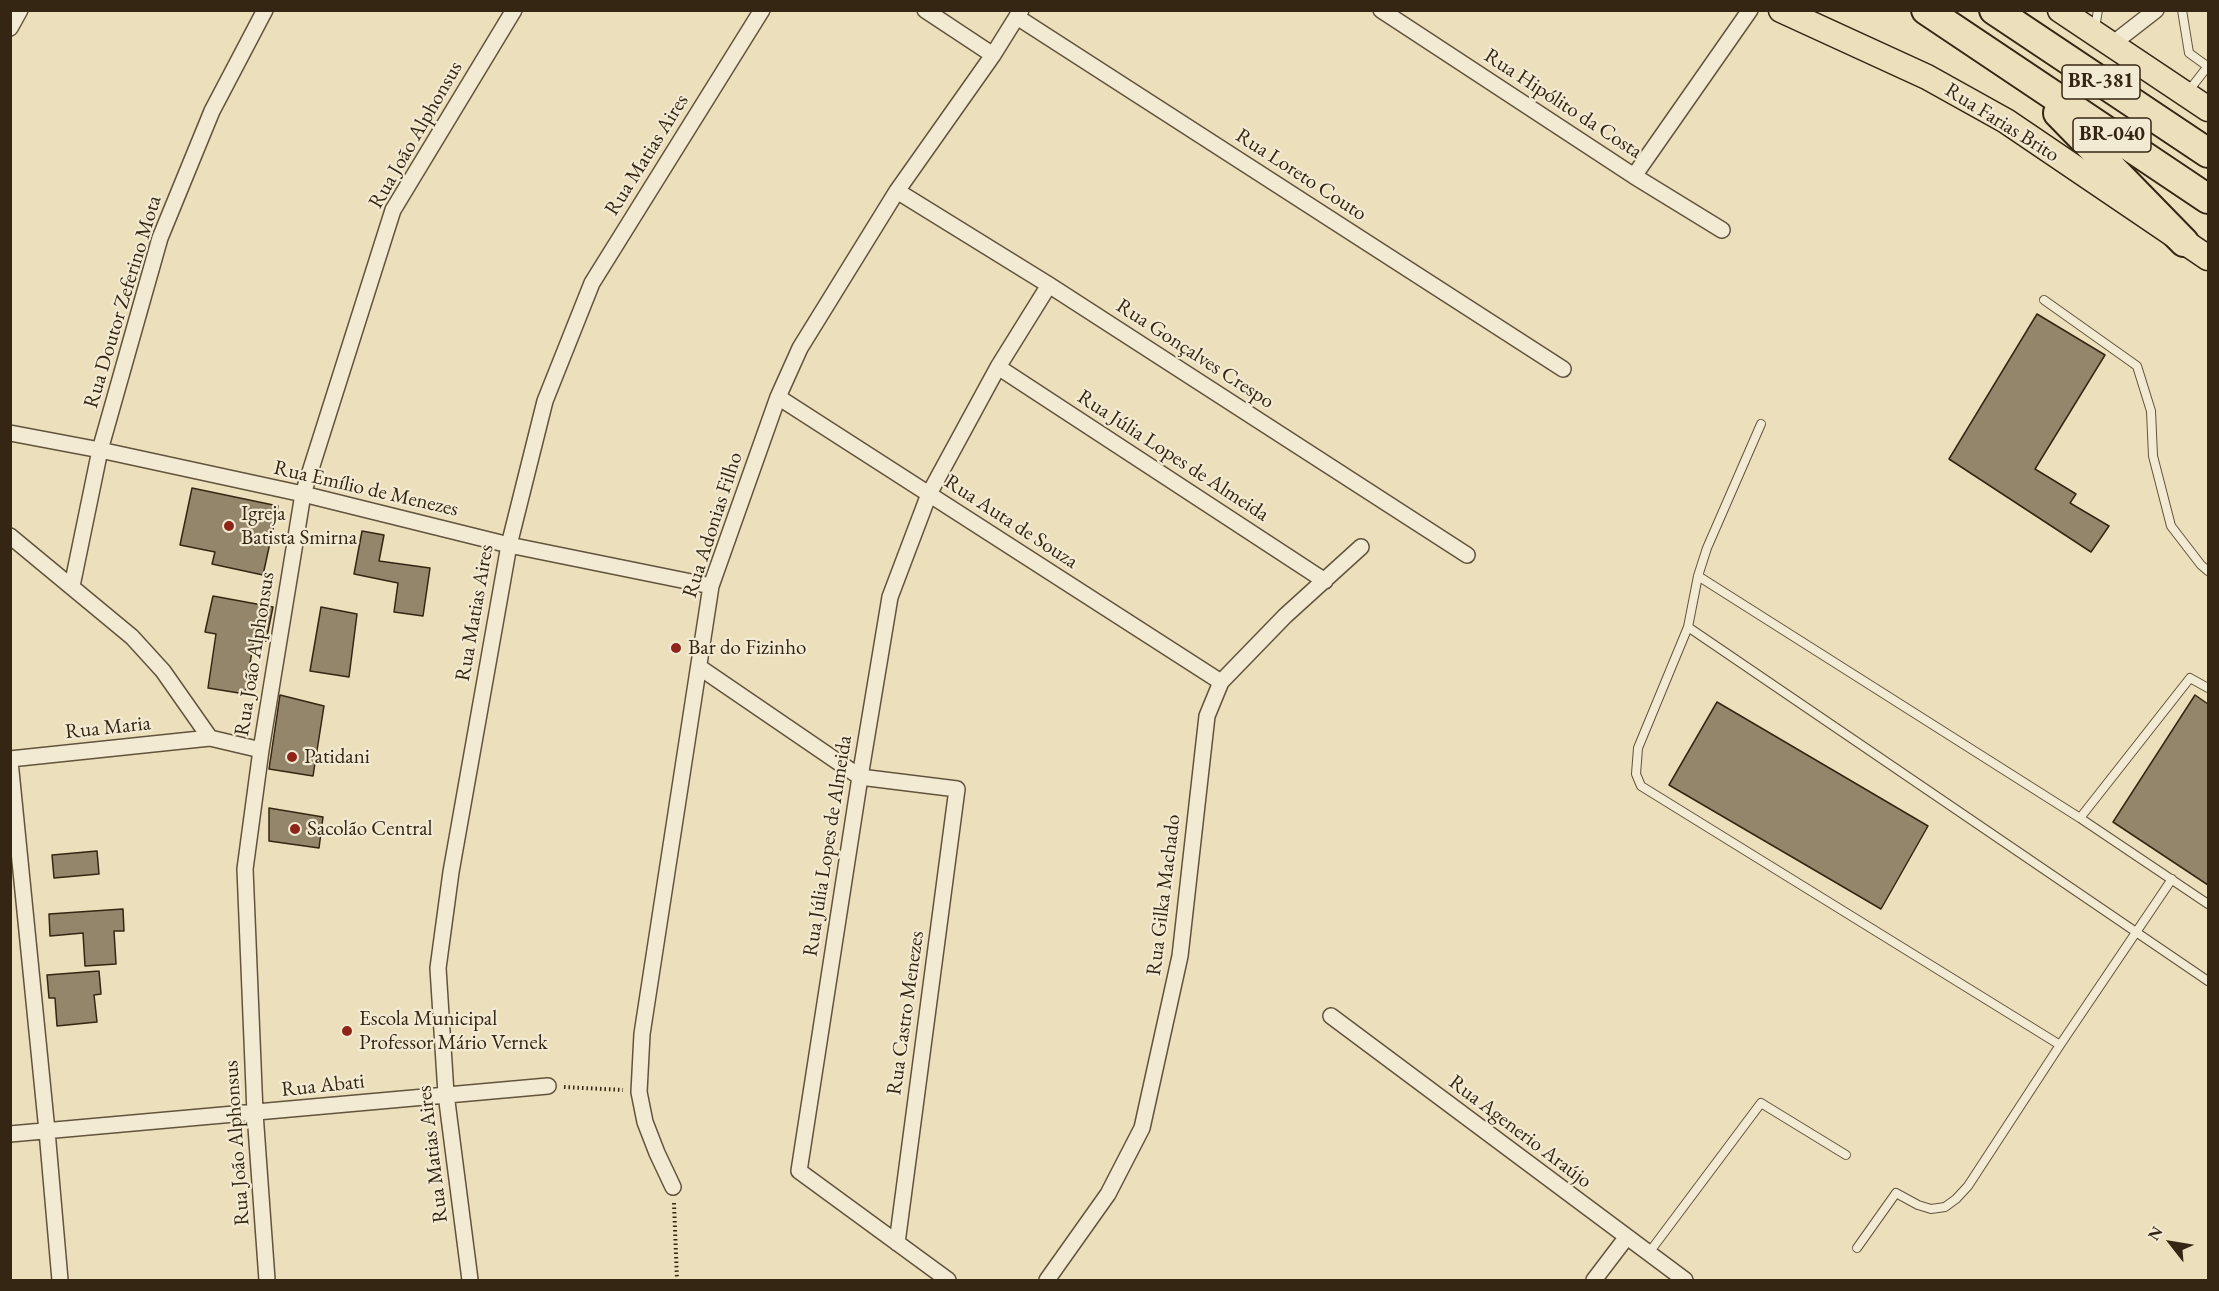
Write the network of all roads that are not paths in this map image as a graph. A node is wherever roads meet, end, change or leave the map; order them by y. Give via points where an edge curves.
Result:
1 (20, 10) edge
2 (265, 10) edge
3 (514, 10) edge
4 (762, 10) edge
5 (925, 10) edge
6 (1382, 10) edge
7 (1750, 10) edge
8 (1781, 10) edge
9 (1926, 10) edge
10 (1995, 10) edge
11 (2060, 10) edge
12 (2156, 10) edge
13 (2181, 10) edge
14 (1019, 14) edge
15 (10, 28) edge
16 (2101, 29) edge
17 (993, 55) junction
18 (2208, 66) edge
19 (2016, 71) junction
20 (2186, 94) junction
21 (2208, 109) edge
22 (2208, 153) edge
23 (1634, 176) junction
24 (897, 191) junction
25 (2208, 199) edge
26 (1722, 230) dead end
27 (2184, 242) junction
28 (2208, 258) edge
29 (1049, 285) junction
30 (2044, 300) dead end
31 (998, 366) junction
32 (1563, 369) dead end
33 (778, 397) junction
34 (1761, 424) dead end
35 (10, 433) edge
36 (100, 450) junction
37 (303, 494) junction
38 (929, 494) junction
39 (10, 536) edge
40 (508, 544) junction
41 (1361, 547) dead end
42 (1467, 555) dead end
43 (2208, 571) edge
44 (1698, 576) junction
45 (1325, 581) junction
46 (72, 586) junction
47 (711, 586) junction
48 (1688, 627) junction
49 (699, 667) junction
50 (1221, 682) junction
51 (2208, 688) edge
52 (210, 738) junction
53 (261, 750) junction
54 (10, 760) edge
55 (860, 777) junction
56 (2080, 819) junction
57 (2172, 879) junction
58 (2208, 904) edge
59 (2136, 932) junction
60 (2208, 981) edge
61 (1331, 1016) dead end
62 (2060, 1045) junction
63 (549, 1086) road end
64 (446, 1094) junction
65 (255, 1113) junction
66 (47, 1131) junction
67 (10, 1134) edge
68 (1846, 1155) dead end
69 (673, 1187) road end
70 (1626, 1238) junction
71 (897, 1243) junction
72 (1857, 1248) dead end
73 (1648, 1254) junction
74 (60, 1281) edge
75 (267, 1281) edge
76 (470, 1281) edge
77 (948, 1281) edge
78 (1047, 1281) edge
79 (1594, 1281) edge
80 (1685, 1281) edge

1 - 15 street
2 - 36 street, Rua Doutor Zeferino Mota via 212,111 160,238
3 - 37 street, Rua João Alphonsus via 393,210
4 - 40 street, Rua Matias Aires via 592,283 545,401
5 - 17 street
6 - 23 street, Rua Hipólito da Costa
7 - 23 street
8 - 27 main road, Rua Farias Brito via 1927,77 2006,121
9 - 19 highway, BR-040
10 - 22 highway, BR-381
11 - 16 main road
12 - 16 street
13 - 18 lane via 2189,53
14 - 17 street, Rua Adonias Filho
14 - 32 street, Rua Loreto Couto
16 - 20 main road
17 - 24 street, Rua Adonias Filho
18 - 20 lane
19 - 25 highway, BR-040
19 - 27 highway
20 - 21 main road
23 - 26 street, Rua Hipólito da Costa
24 - 29 street, Rua Gonçalves Crespo
24 - 33 street, Rua Adonias Filho via 800,348
27 - 28 main road, Rua Farias Brito
29 - 31 street, Rua Júlia Lopes de Almeida
29 - 42 street, Rua Gonçalves Crespo
30 - 43 lane via 2137,366 2151,411 2153,456 2171,526
31 - 38 street, Rua Júlia Lopes de Almeida
31 - 45 street, Rua Júlia Lopes de Almeida
33 - 38 street, Rua Auta de Souza
33 - 47 street, Rua Adonias Filho
34 - 44 lane
35 - 36 street, Rua Emílio de Menezes
36 - 37 street, Rua Emílio de Menezes
36 - 46 street, Rua Doutor Zeferino Mota
37 - 40 street, Rua Emílio de Menezes
37 - 53 street, Rua João Alphonsus
38 - 50 street, Rua Auta de Souza
38 - 55 street, Rua Júlia Lopes de Almeida via 890,597
39 - 46 street
40 - 47 street, Rua Emílio de Menezes
40 - 64 street, Rua Matias Aires via 438,968
41 - 45 street, Rua Gilka Machado
44 - 48 lane
44 - 56 lane
45 - 50 street, Rua Gilka Machado
46 - 52 street via 132,636
47 - 49 street, Rua Adonias Filho
48 - 59 lane
48 - 62 lane via 1638,748 1636,774 1641,786
49 - 55 street
49 - 69 street, Rua Adonias Filho via 642,1034 639,1092 645,1122
50 - 78 street, Rua Gilka Machado via 1207,716 1180,956 1142,1128 1108,1194
51 - 56 lane via 2190,678
52 - 53 street, Rua Maria
52 - 54 street, Rua Maria
53 - 65 street, Rua João Alphonsus via 245,869
54 - 66 street
55 - 71 street, Rua Júlia Lopes de Almeida via 799,1171
55 - 71 street, Rua Castro Menezes via 957,789
56 - 57 lane
57 - 58 lane
57 - 59 lane
59 - 60 lane
59 - 62 lane
61 - 70 street, Rua Agenerio Araújo
62 - 72 lane via 1979,1171 1956,1199 1945,1207 1931,1209 1896,1193
63 - 64 street, Rua Abati
64 - 65 street, Rua Abati
64 - 76 street, Rua Matias Aires
65 - 66 street, Rua Abati
65 - 75 street, Rua João Alphonsus
66 - 67 street, Rua Abati
66 - 74 street
68 - 73 lane via 1761,1103
70 - 73 street, Rua Agenerio Araújo
70 - 79 street
71 - 77 street, Rua Júlia Lopes de Almeida
73 - 80 street, Rua Agenerio Araújo

